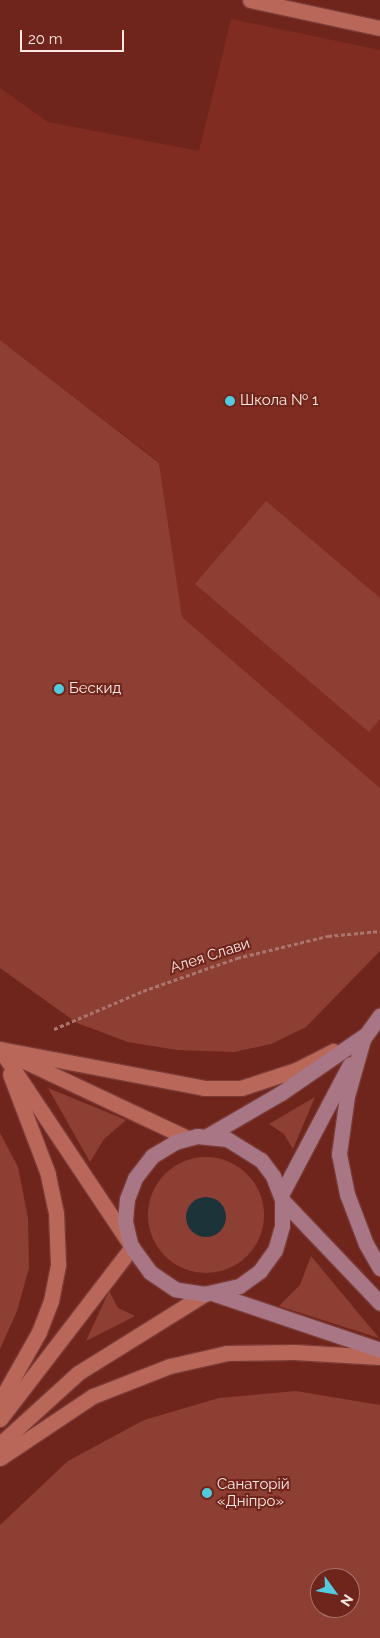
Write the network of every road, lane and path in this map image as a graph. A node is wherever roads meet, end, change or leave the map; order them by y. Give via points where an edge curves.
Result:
1 (250, 0) edge
2 (380, 28) edge
3 (380, 931) edge
4 (380, 1015) edge
5 (54, 1029) dead end
6 (364, 1036) junction
7 (0, 1049) edge
8 (207, 1136) junction
9 (188, 1138) junction
10 (281, 1198) junction
11 (131, 1245) junction
12 (380, 1268) edge
13 (210, 1294) junction
14 (380, 1303) edge
15 (380, 1350) edge
16 (380, 1357) edge
17 (0, 1401) edge
18 (0, 1419) edge
19 (0, 1444) edge
20 (0, 1458) edge

1 - 2 street
3 - 5 path, Алея Слави via 328,936 237,958 143,991
4 - 6 main road
6 - 7 street via 296,1070 241,1088 204,1088 147,1080
6 - 8 main road via 281,1093
6 - 10 main road
6 - 12 main road via 347,1096 339,1154 347,1194 366,1244
7 - 9 street
7 - 11 street
7 - 17 street via 48,1174 56,1213 58,1264 51,1301 39,1332
8 - 9 main road
8 - 10 main road via 227,1139 256,1156 274,1176
9 - 11 main road via 163,1148 142,1166 135,1178 127,1198 126,1221
10 - 13 main road via 282,1226 275,1250 260,1271 239,1286
10 - 14 main road
11 - 13 main road via 150,1272 162,1282 175,1289
11 - 18 street
13 - 15 main road
13 - 19 street via 78,1373
16 - 20 street via 294,1352 226,1353 170,1366 92,1396

